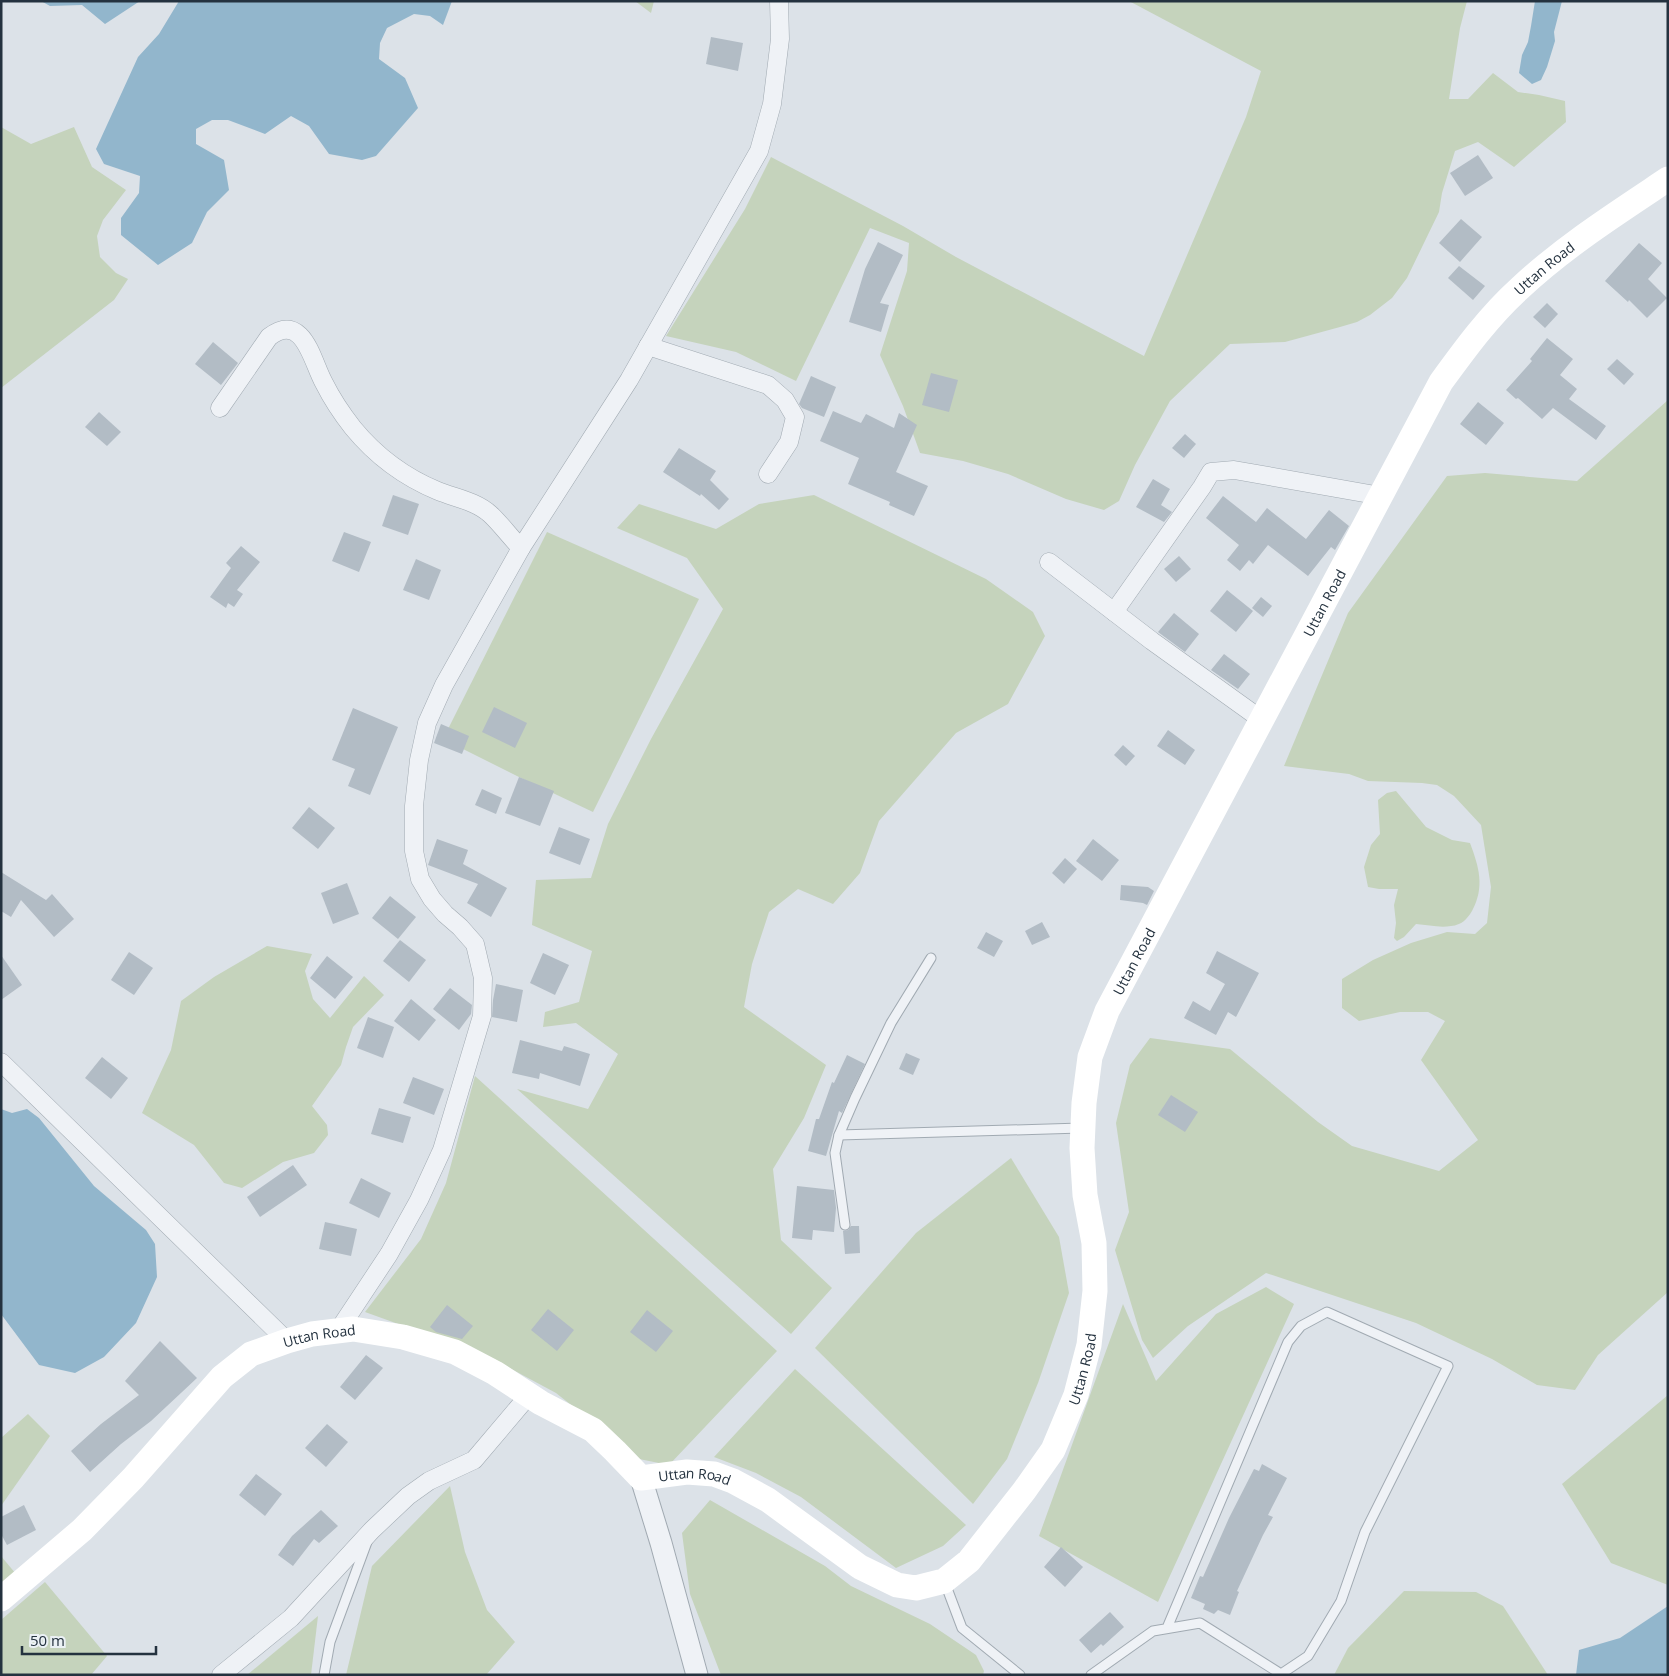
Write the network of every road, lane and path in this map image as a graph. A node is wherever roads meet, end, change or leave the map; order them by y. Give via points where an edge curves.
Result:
1 (779, 1) edge
2 (1668, 179) edge
3 (648, 346) junction
4 (220, 408) dead end
5 (768, 474) dead end
6 (1381, 496) junction
7 (521, 548) junction
8 (1049, 562) dead end
9 (1114, 612) junction
10 (1262, 720) junction
11 (931, 958) dead end
12 (1, 1062) edge
13 (1084, 1128) junction
14 (839, 1135) junction
15 (845, 1225) dead end
16 (338, 1331) junction
17 (287, 1340) junction
18 (529, 1395) junction
19 (641, 1478) junction
20 (372, 1530) junction
21 (944, 1581) junction
22 (1, 1599) edge
23 (1167, 1628) junction
24 (221, 1675) edge
25 (324, 1675) edge
26 (697, 1675) edge
27 (1020, 1675) edge
28 (1091, 1675) edge

1 - 3 street via 780,39 772,104 759,151
2 - 6 main road, Uttan Road via 1571,244 1519,288 1472,338 1441,382
3 - 5 street via 768,385 785,400 794,417 790,442
3 - 7 street
4 - 7 street via 269,337 281,330 291,331 309,347 322,381 339,410 382,459 409,477 490,514
6 - 9 street via 1234,470 1210,472
6 - 10 main road, Uttan Road
7 - 16 street via 444,685 427,723 418,760 414,806 414,851 420,879 432,899 475,944 483,978 482,1016 442,1150 389,1254
8 - 9 street
9 - 10 street
10 - 13 main road, Uttan Road via 1107,1011 1090,1057
11 - 14 lane via 891,1023
12 - 17 street
13 - 14 lane
13 - 21 main road, Uttan Road via 1085,1195 1094,1242 1095,1292 1089,1345 1076,1395 1053,1450 1024,1491 969,1562
14 - 15 lane via 835,1153
16 - 17 main road, Uttan Road
16 - 18 main road, Uttan Road via 353,1329 403,1337 455,1352
17 - 22 main road, Uttan Road via 251,1354 222,1377 133,1478 88,1523
18 - 19 main road, Uttan Road via 592,1430
18 - 20 street via 474,1460 429,1481
19 - 21 main road, Uttan Road via 687,1472 714,1474 768,1500 860,1566 897,1585 916,1588
19 - 26 street
20 - 24 street via 292,1618
20 - 25 lane via 330,1642
21 - 27 lane via 962,1628
23 - 23 lane via 1200,1623 1281,1674 1308,1656 1341,1601 1365,1532 1448,1366 1327,1312 1301,1326 1288,1342
23 - 28 lane via 1153,1630

